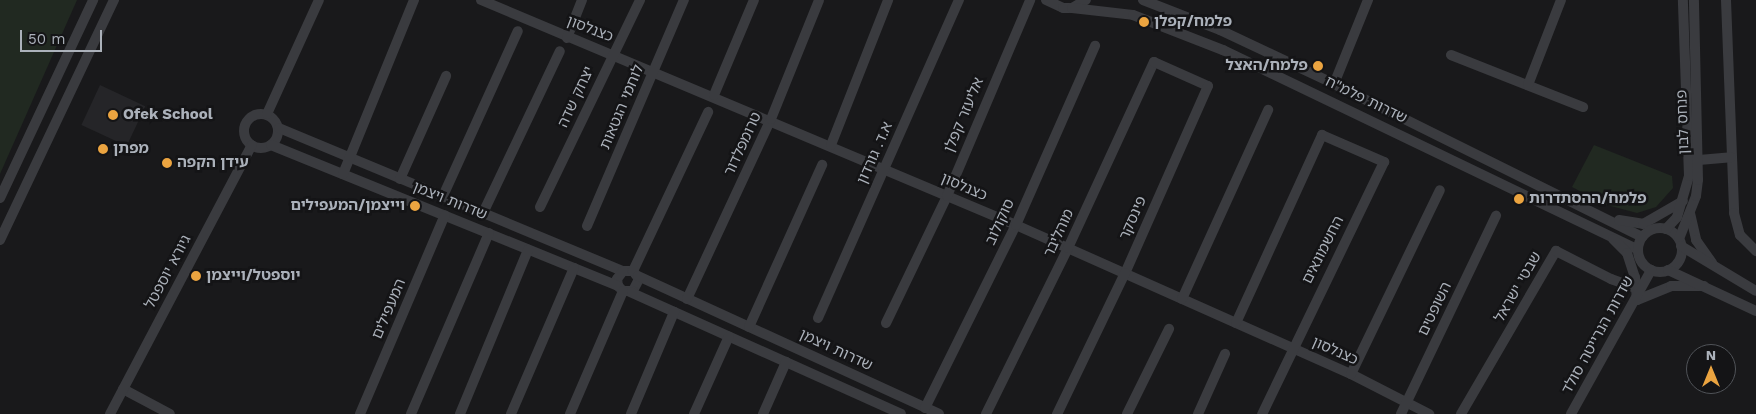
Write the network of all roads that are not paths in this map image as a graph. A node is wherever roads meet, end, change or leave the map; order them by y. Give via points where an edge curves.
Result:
1 (93, 0) edge
2 (114, 0) edge
3 (319, 0) edge
4 (414, 0) edge
5 (481, 0) edge
6 (582, 0) edge
7 (640, 0) edge
8 (684, 0) edge
9 (754, 0) edge
10 (819, 0) edge
11 (888, 0) edge
12 (959, 0) edge
13 (1030, 0) edge
14 (1046, 0) edge
15 (1086, 0) edge
16 (1143, 0) edge
17 (1367, 0) edge
18 (1561, 0) edge
19 (1683, 0) edge
20 (1694, 0) edge
21 (1726, 0) edge
22 (1072, 8) junction
23 (518, 31) dead end
24 (566, 38) junction
25 (1095, 46) dead end
26 (560, 51) dead end
27 (613, 54) junction
28 (1451, 55) dead end
29 (1154, 62) joint
30 (654, 72) junction
31 (446, 76) dead end
32 (1334, 84) junction
33 (1528, 85) junction
34 (714, 95) junction
35 (1583, 107) dead end
36 (1268, 110) dead end
37 (708, 112) dead end
38 (267, 114) junction
39 (771, 119) junction
40 (279, 128) junction
41 (252, 145) junction
42 (271, 145) junction
43 (831, 145) junction
44 (1731, 157) junction
45 (350, 158) junction
46 (1700, 160) junction
47 (822, 165) dead end
48 (885, 169) junction
49 (343, 174) junction
50 (400, 178) junction
51 (1440, 190) dead end
52 (443, 196) junction
53 (947, 196) junction
54 (0, 198) edge
55 (1684, 200) junction
56 (540, 207) dead end
57 (1586, 207) junction
58 (483, 213) junction
59 (1690, 213) junction
60 (445, 216) junction
61 (1496, 216) dead end
62 (1016, 225) junction
63 (587, 226) dead end
64 (1666, 229) junction
65 (1605, 231) junction
66 (488, 233) junction
67 (1642, 236) junction
68 (0, 240) edge
69 (1680, 242) junction
70 (1068, 248) junction
71 (1638, 249) junction
72 (528, 250) junction
73 (1756, 251) edge
74 (574, 268) junction
75 (1651, 270) junction
76 (1668, 270) junction
77 (631, 273) junction
78 (1125, 273) junction
79 (1723, 274) junction
80 (1704, 286) junction
81 (1636, 288) junction
82 (624, 290) junction
83 (1756, 291) edge
84 (687, 299) junction
85 (1182, 299) junction
86 (1637, 300) junction
87 (674, 312) junction
88 (1756, 312) edge
89 (818, 318) dead end
90 (886, 323) dead end
91 (1236, 323) junction
92 (748, 327) junction
93 (1169, 329) dead end
94 (729, 336) junction
95 (1291, 348) junction
96 (1225, 354) dead end
97 (786, 362) junction
98 (1351, 374) junction
99 (123, 389) junction
100 (1407, 403) junction
101 (925, 408) junction
102 (110, 414) edge
103 (170, 414) edge
104 (360, 414) edge
105 (411, 414) edge
106 (460, 414) edge
107 (511, 414) edge
108 (570, 414) edge
109 (631, 414) edge
110 (694, 414) edge
111 (763, 414) edge
112 (901, 414) edge
113 (939, 414) edge
114 (986, 414) edge
115 (1057, 414) edge
116 (1127, 414) edge
117 (1198, 414) edge
118 (1262, 414) edge
119 (1401, 414) edge
120 (1429, 414) edge
121 (1461, 414) edge
122 (1571, 414) edge

1 - 54 street
2 - 68 street
3 - 38 street
4 - 45 street
5 - 24 street, כצנלסון
6 - 24 street
7 - 27 street, יצחק שדה
8 - 30 street, לוחמי הגטאות
9 - 34 street
10 - 39 street, טרומפלדור
11 - 43 street
12 - 48 street, א.ד. גורדון
13 - 53 street, אליעזר קפלן
14 - 22 street, שדרות פלמ"ח via 1054,6
15 - 22 street
16 - 32 street, שדרות פלמ"ח via 1220,30
17 - 32 street
18 - 33 street
19 - 55 street, פנחס לבון via 1689,149
20 - 46 street, פנחס לבון
21 - 44 street
22 - 65 street, שדרות פלמ"ח via 1133,15 1223,50
23 - 52 street
24 - 27 street, כצנלסון
25 - 62 street, סוקולוב
26 - 58 street
27 - 30 street, כצנלסון
27 - 56 street, יצחק שדה
28 - 33 street
29 - 70 street, מוהליבר
29 - 78 street, פינסקר via 1208,86
30 - 34 street, כצנלסון
30 - 63 street, לוחמי הגטאות
31 - 50 street
32 - 57 street, שדרות פלמ"ח
33 - 35 street
34 - 39 street, כצנלסון
36 - 85 street
37 - 77 street
38 - 40 street
38 - 41 street via 256,114 247,120 244,131
39 - 43 street, כצנלסון
39 - 84 street, טרומפלדור
40 - 42 street
40 - 45 street, שדרות ויצמן
41 - 42 street via 262,148
41 - 99 street, גיורא יוספטל
42 - 49 street, שדרות ויצמן
43 - 48 street, כצנלסון
44 - 46 street
44 - 73 street via 1734,213 1740,235
45 - 49 street
45 - 50 street, שדרות ויצמן
46 - 59 street, פנחס לבון via 1696,196
47 - 92 street
48 - 53 street, כצנלסון
48 - 89 street, א.ד. גורדון
49 - 60 street, שדרות ויצמן
50 - 52 street, שדרות ויצמן
51 - 98 street
52 - 58 street, שדרות ויצמן
53 - 62 street, כצנלסון
53 - 90 street, אליעזר קפלן
55 - 57 street via 1643,224 1620,220
55 - 64 street, פנחס לבון via 1677,217
57 - 67 street, שדרות פלמ"ח
58 - 77 street, שדרות ויצמן
59 - 69 street, פנחס לבון
59 - 79 street via 1696,240
60 - 66 street, שדרות ויצמן
60 - 104 street, המעפילים
61 - 100 street, השופטים
62 - 70 street, כצנלסון
62 - 101 street, סוקולוב
64 - 67 street via 1655,228
64 - 69 street
65 - 71 street, שדרות פלמ"ח
65 - 81 street via 1626,254
66 - 72 street, שדרות ויצמן
66 - 105 street
67 - 71 street
69 - 76 street via 1678,263
69 - 79 street
70 - 78 street, כצנלסון
70 - 114 street, מוהליבר
71 - 75 street via 1641,262
72 - 74 street, שדרות ויצמן
72 - 106 street
74 - 82 street, שדרות ויצמן
74 - 107 street
75 - 76 street
75 - 86 street, שדרות הנרייטה סולד
76 - 80 street
77 - 82 street via 617,279
77 - 82 street via 638,286
77 - 84 street, שדרות ויצמן
78 - 85 street, כצנלסון
78 - 115 street, פינסקר
79 - 83 street
80 - 86 street via 1671,286
80 - 88 street
81 - 86 street
81 - 121 street, שבטי ישראל via 1556,251
82 - 87 street, שדרות ויצמן
82 - 108 street
84 - 92 street, שדרות ויצמן
85 - 91 street, כצנלסון
86 - 122 street, שדרות הנרייטה סולד
87 - 94 street, שדרות ויצמן
87 - 109 street
91 - 95 street, כצנלסון
91 - 95 street, החשמונאים via 1322,135 1384,162
92 - 101 street, שדרות ויצמן
93 - 116 street
94 - 97 street, שדרות ויצמן
94 - 110 street
95 - 98 street, כצנלסון
95 - 118 street, החשמונאים
96 - 117 street
97 - 111 street
97 - 112 street, שדרות ויצמן
98 - 100 street, כצנלסון
99 - 102 street, גיורא יוספטל
99 - 103 street
100 - 119 street, השופטים
100 - 120 street, כצנלסון
101 - 113 street, שדרות ויצמן

